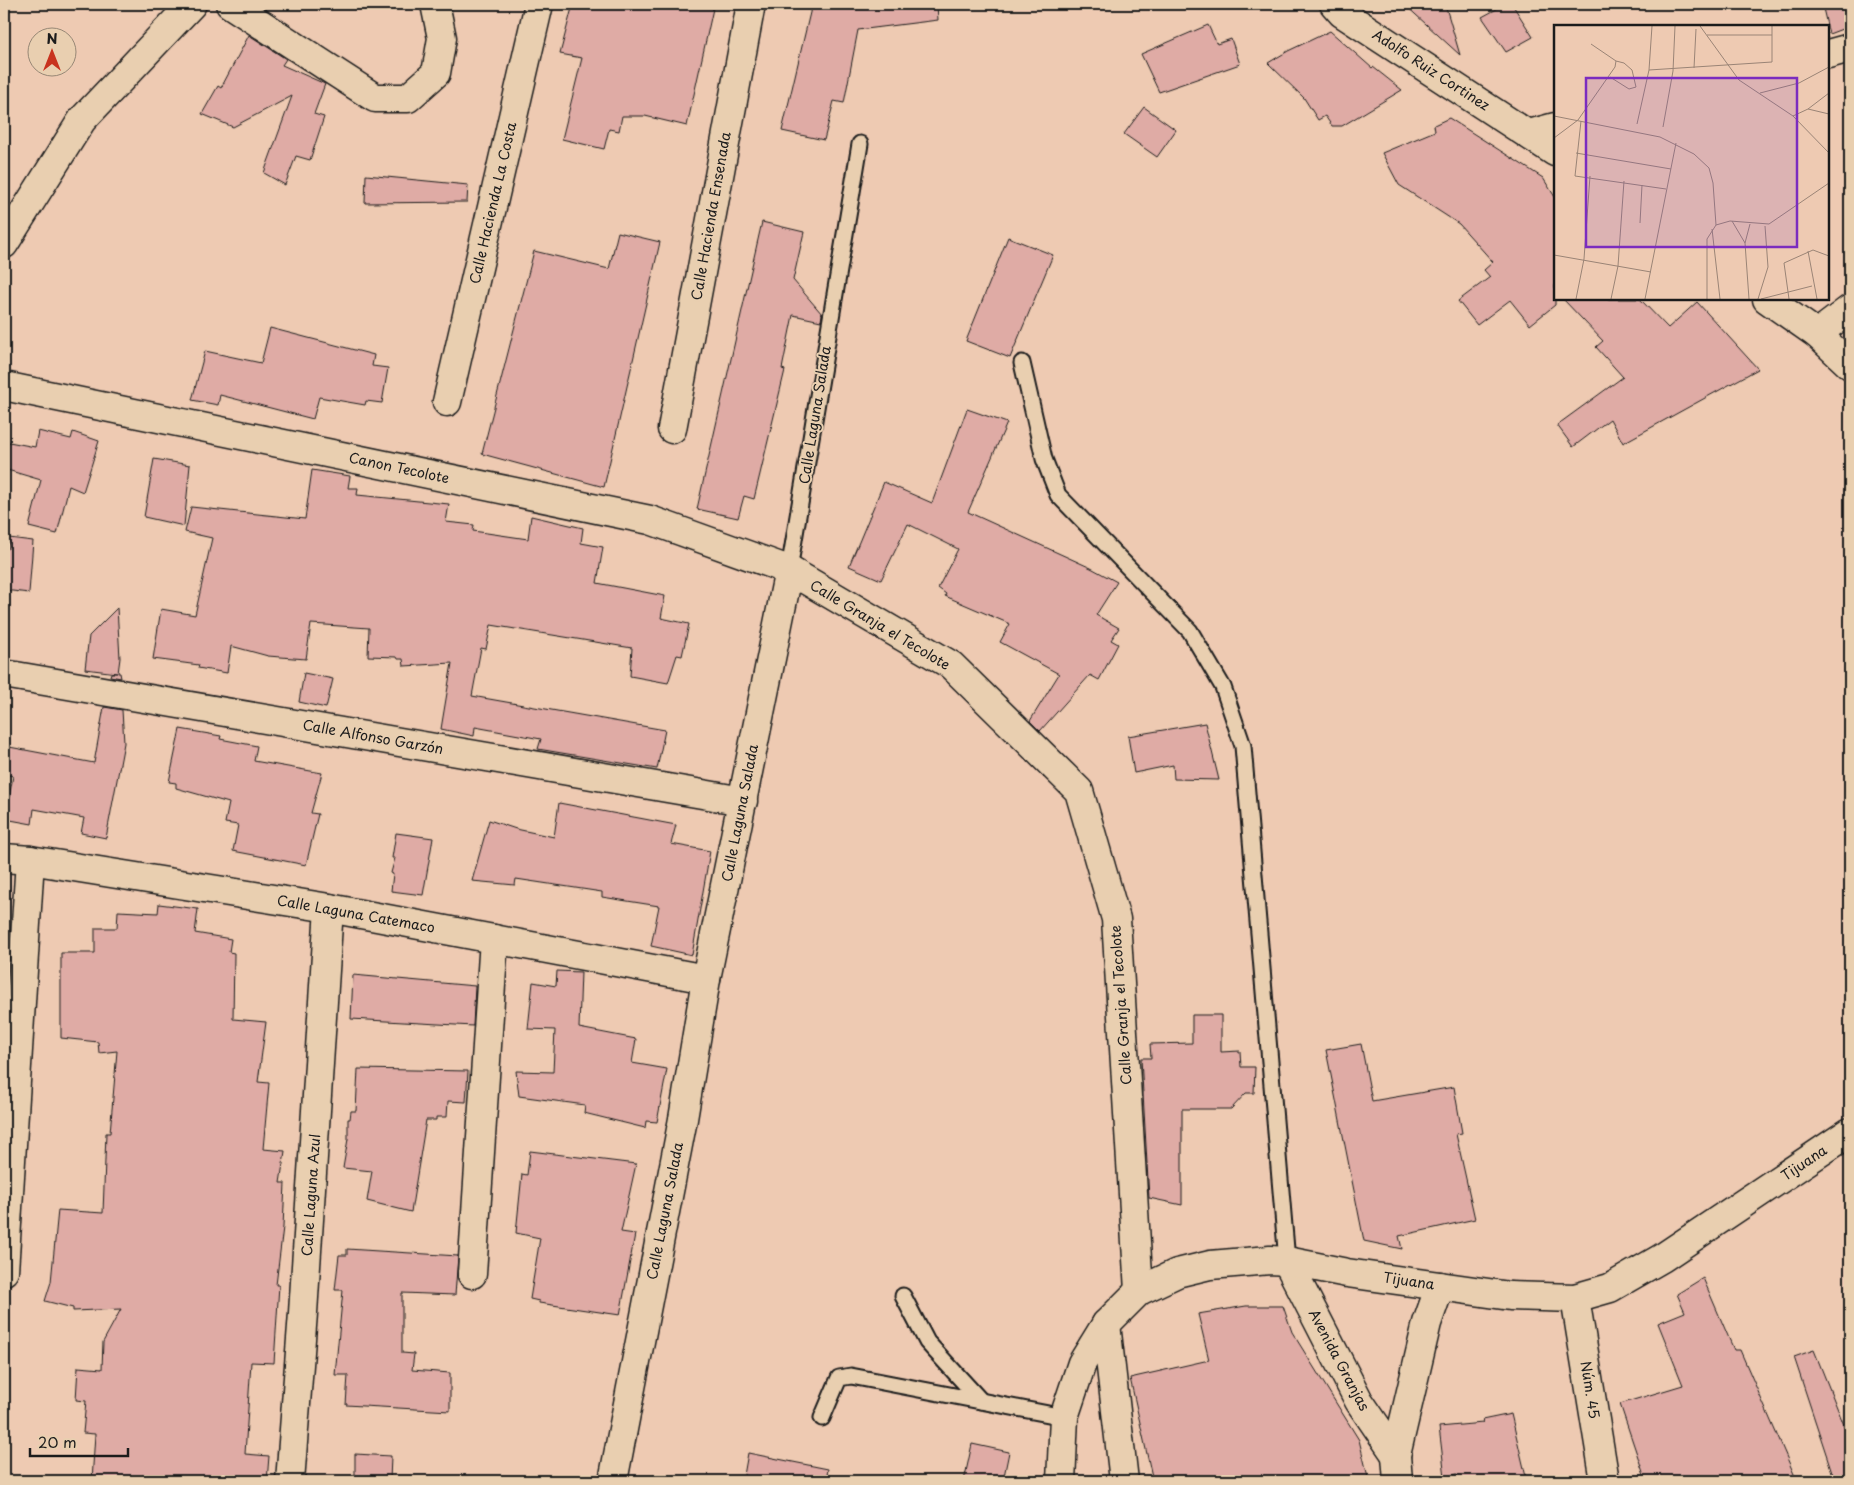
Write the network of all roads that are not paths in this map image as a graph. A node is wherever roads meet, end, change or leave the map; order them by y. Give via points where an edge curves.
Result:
1 (192, 4) edge
2 (230, 4) edge
3 (435, 4) edge
4 (539, 4) edge
5 (751, 4) edge
6 (1334, 4) edge
7 (1850, 48) edge
8 (1829, 54) edge
9 (1554, 127) edge
10 (1529, 134) junction
11 (860, 144) dead end
12 (1554, 151) edge
13 (4, 244) edge
14 (1768, 300) edge
15 (1850, 309) edge
16 (1817, 334) junction
17 (1022, 363) dead end
18 (1850, 365) edge
19 (4, 386) edge
20 (447, 402) dead end
21 (672, 428) dead end
22 (789, 570) junction
23 (4, 674) edge
24 (743, 800) junction
25 (17, 859) edge
26 (329, 908) junction
27 (494, 939) junction
28 (706, 979) junction
29 (1850, 1132) edge
30 (1287, 1261) junction
31 (4, 1271) edge
32 (472, 1274) dead end
33 (1440, 1286) junction
34 (1139, 1291) junction
35 (904, 1296) dead end
36 (1575, 1298) junction
37 (1106, 1324) junction
38 (980, 1401) junction
39 (1064, 1417) junction
40 (822, 1418) dead end
41 (1397, 1468) edge
42 (290, 1481) edge
43 (613, 1481) edge
44 (1061, 1481) edge
45 (1124, 1481) edge
46 (1604, 1481) edge

1 - 13 street via 82,120
2 - 3 street via 375,98 408,98 436,73 442,38
4 - 20 street, Calle Hacienda La Costa
5 - 21 street, Calle Hacienda Ensenada
6 - 10 street, Adolfo Ruiz Cortinez via 1342,13
7 - 8 street
9 - 10 street
10 - 12 street, Adolfo Ruiz Cortinez
11 - 22 lane, Calle Laguna Salada
14 - 16 street
15 - 16 street
16 - 18 street
17 - 30 lane via 1044,459 1058,495 1190,631 1224,687 1243,746
19 - 22 street, Canon Tecolote via 650,520
22 - 24 street, Calle Laguna Salada
22 - 34 street, Calle Granja el Tecolote via 951,664 1078,791 1116,919
23 - 24 street, Calle Alfonso Garzón
24 - 28 street, Calle Laguna Salada
25 - 26 street, Calle Laguna Catemaco
25 - 31 street
26 - 27 street, Calle Laguna Catemaco
26 - 42 street, Calle Laguna Azul
27 - 28 street, Calle Laguna Catemaco
27 - 32 street
28 - 43 street, Calle Laguna Salada via 683,1119
29 - 36 street, Tijuana via 1662,1258 1610,1288
30 - 33 street, Tijuana
30 - 34 street, Tijuana via 1210,1265 1177,1272
30 - 41 street, Avenida Granjas
33 - 36 street, Tijuana via 1510,1296
33 - 41 street, Avenida Granjas via 1427,1322
34 - 37 street, Tijuana
35 - 38 lane via 927,1342
36 - 46 street, Núm. 45
37 - 39 street, Tijuana via 1082,1363
37 - 45 street
38 - 39 lane
38 - 40 lane via 851,1376 839,1378
39 - 44 street, Tijuana

